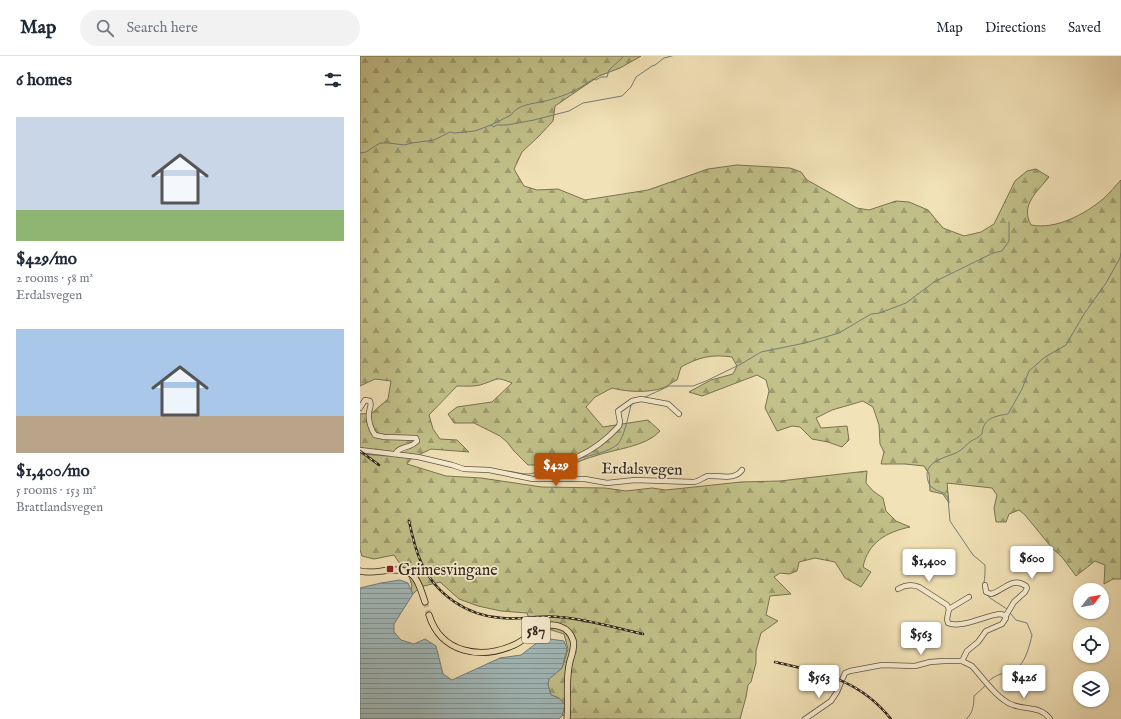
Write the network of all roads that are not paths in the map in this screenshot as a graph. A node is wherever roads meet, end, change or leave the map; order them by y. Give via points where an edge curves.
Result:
1 (360, 408) edge
2 (679, 414) dead end
3 (360, 450) edge
4 (395, 454) junction
5 (742, 470) dead end
6 (539, 479) junction
7 (360, 572) edge
8 (985, 585) dead end
9 (898, 589) dead end
10 (969, 597) dead end
11 (425, 602) tunnel mouth
12 (949, 609) junction
13 (429, 614) tunnel mouth
14 (1005, 617) junction
15 (962, 661) junction
16 (567, 719) edge
17 (805, 719) edge
18 (1050, 719) edge

1 - 4 street via 368,399 372,404 369,417 375,435 416,438 414,445 400,448
2 - 6 street, Erdalsvegen via 665,402 641,399 632,401 619,410 619,426 601,444 553,468
3 - 4 street, Erdalsvegen
4 - 6 street, Erdalsvegen via 464,469 490,470
5 - 6 street, Erdalsvegen via 732,476 707,476 698,482 635,480 607,483 585,479
7 - 11 main road via 407,571 417,580
8 - 14 street via 986,592 991,594 1011,583 1025,585 1027,588
9 - 12 street via 904,586 919,586
10 - 12 street
12 - 14 street via 947,622 952,625 997,614
13 - 16 main road, 587 via 435,629 445,640 460,649 472,652 510,647 539,628 547,626 566,630 573,646 567,676
14 - 15 street via 1004,622 986,631 967,651
15 - 17 street via 930,662 915,666 882,665 850,671 845,673 831,701
15 - 18 street via 972,666 1000,697 1010,704 1042,712

